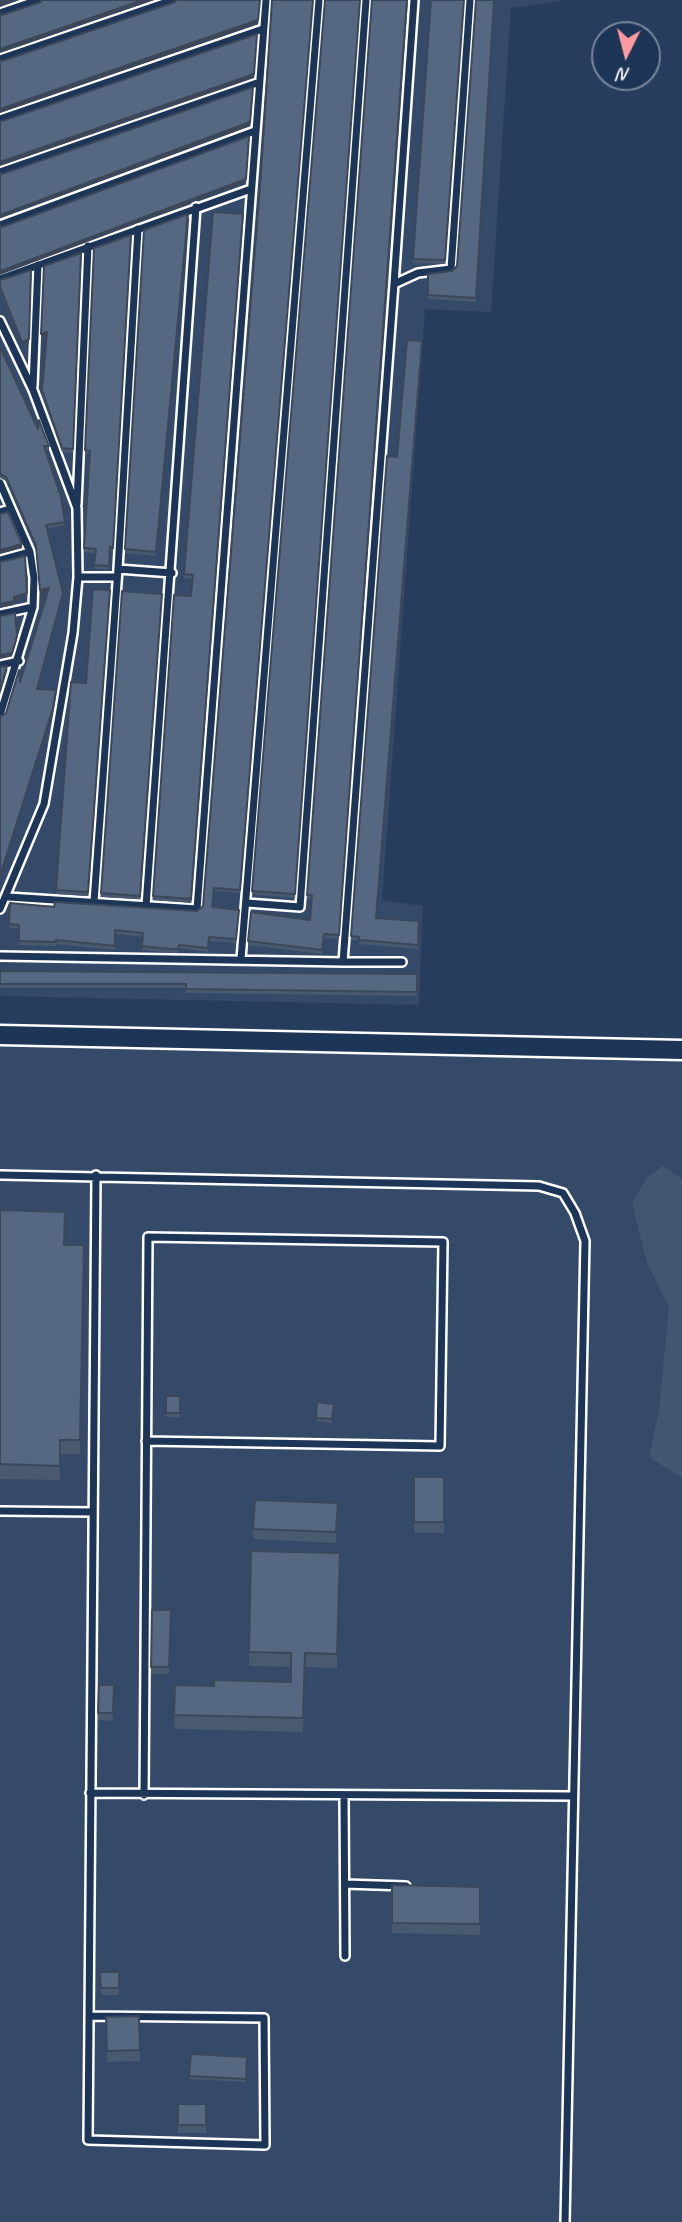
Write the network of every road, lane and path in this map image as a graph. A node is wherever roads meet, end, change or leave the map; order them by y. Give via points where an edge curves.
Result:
1 (38, 0) edge
2 (173, 0) edge
3 (266, 0) edge
4 (319, 0) edge
5 (366, 0) edge
6 (414, 0) edge
7 (470, 0) edge
8 (0, 13) edge
9 (263, 29) junction
10 (0, 59) edge
11 (257, 83) junction
12 (0, 119) edge
13 (255, 131) junction
14 (0, 172) edge
15 (251, 189) junction
16 (196, 207) junction
17 (0, 225) edge
18 (138, 229) junction
19 (88, 246) junction
20 (38, 265) junction
21 (0, 279) edge
22 (394, 284) junction
23 (0, 321) edge
24 (33, 390) junction
25 (0, 483) edge
26 (77, 508) junction
27 (11, 509) junction
28 (0, 512) edge
29 (30, 552) junction
30 (0, 560) edge
31 (118, 573) junction
32 (172, 573) junction
33 (78, 577) junction
34 (33, 607) junction
35 (0, 614) edge
36 (19, 661) junction
37 (0, 665) edge
38 (0, 715) edge
39 (8, 897) junction
40 (94, 902) junction
41 (247, 903) junction
42 (146, 906) junction
43 (0, 909) edge
44 (0, 956) edge
45 (241, 959) junction
46 (343, 962) junction
47 (401, 962) dead end
48 (0, 1035) edge
49 (682, 1050) edge
50 (0, 1175) edge
51 (96, 1175) junction
52 (146, 1441) junction
53 (0, 1511) edge
54 (93, 1512) junction
55 (90, 1793) junction
56 (144, 1795) junction
57 (344, 1796) junction
58 (573, 1797) junction
59 (345, 1884) junction
60 (414, 1886) edge
61 (345, 1956) dead end
62 (90, 2016) junction
63 (565, 2222) edge

1 - 8 lane
2 - 10 lane
3 - 9 lane
4 - 41 lane
5 - 41 lane via 300,907
6 - 22 lane
7 - 22 lane via 451,269 418,273
9 - 11 lane
9 - 12 lane
11 - 13 lane
11 - 14 lane
13 - 15 lane
13 - 17 lane
15 - 16 lane
15 - 42 lane via 197,909
16 - 18 lane
16 - 32 lane
18 - 19 lane
18 - 31 lane
19 - 20 lane
19 - 26 lane
20 - 21 lane
20 - 24 lane
22 - 46 lane
23 - 24 lane
24 - 26 lane
25 - 27 lane
26 - 33 lane
27 - 28 lane
27 - 29 lane
29 - 30 lane
29 - 34 lane
31 - 32 lane
31 - 33 lane
31 - 40 lane
32 - 42 lane
33 - 39 lane via 74,633 44,804
34 - 35 lane
34 - 36 lane
36 - 37 lane
36 - 38 lane
39 - 40 lane
39 - 43 lane
40 - 42 lane
41 - 45 lane
44 - 45 lane
45 - 46 lane
46 - 47 lane
48 - 49 street
50 - 51 lane
51 - 54 lane
51 - 58 lane via 539,1186 563,1193 585,1241
52 - 52 lane via 148,1237 443,1242 440,1446
52 - 56 lane
53 - 54 lane
54 - 55 lane
55 - 56 lane
55 - 62 lane
56 - 57 lane
57 - 58 lane
57 - 59 lane
58 - 63 lane
59 - 60 lane
59 - 61 lane
62 - 62 lane via 88,2140 265,2145 264,2018

